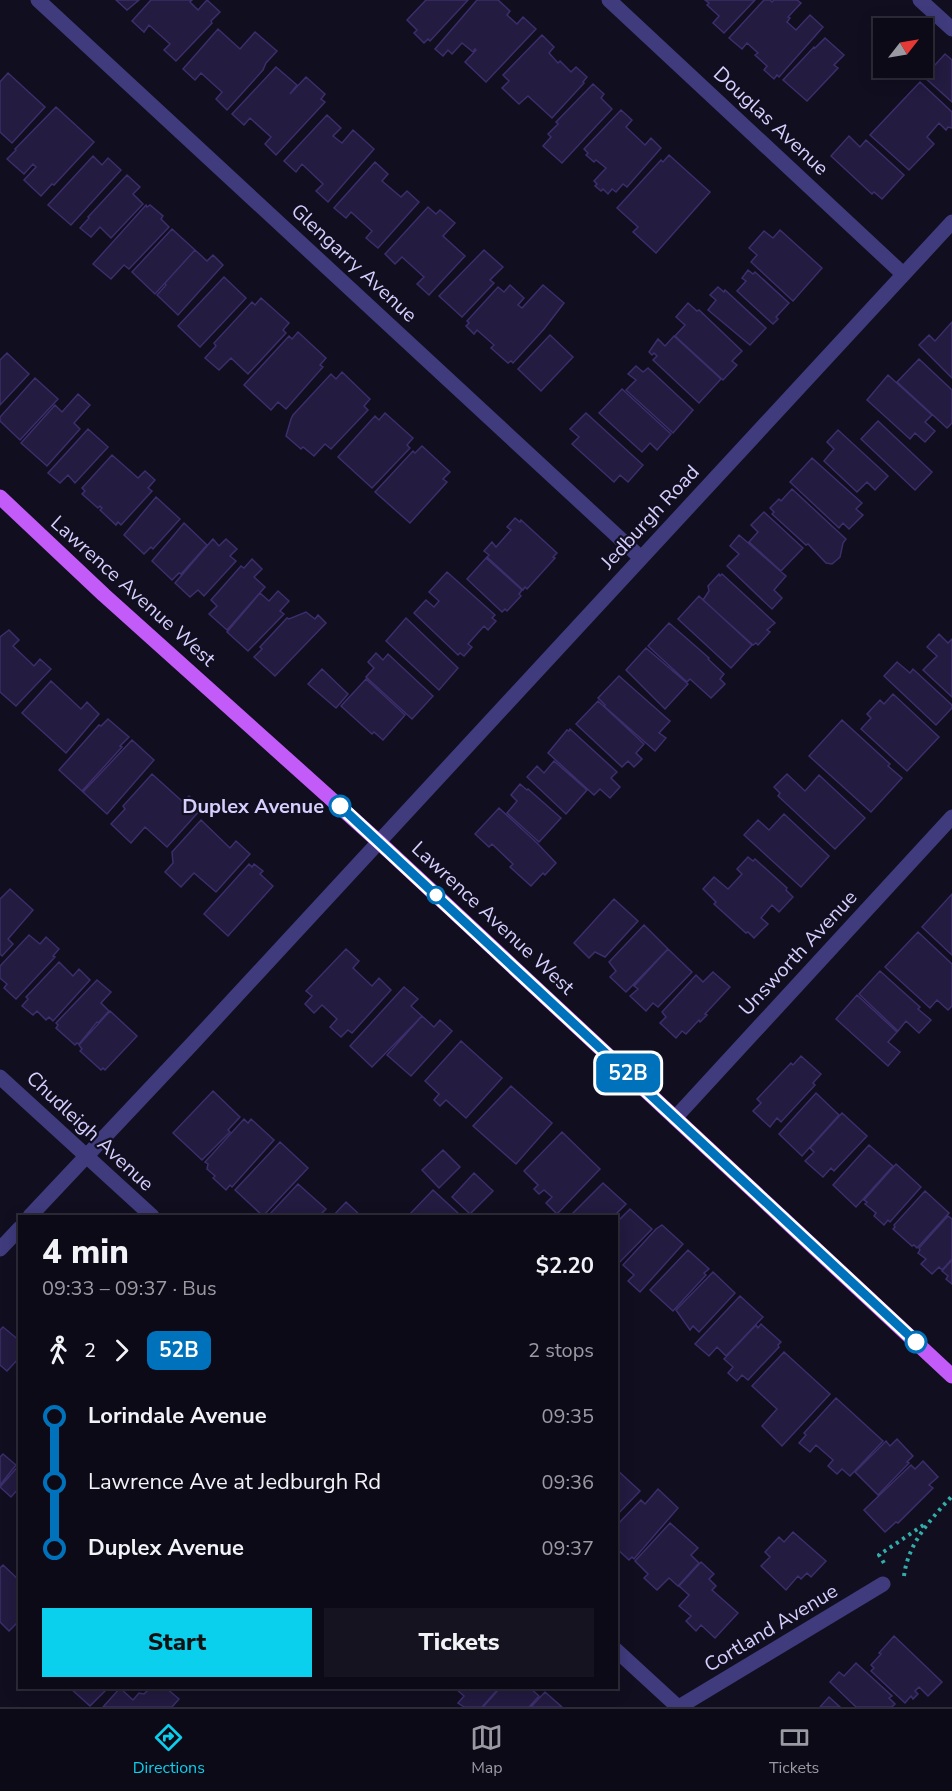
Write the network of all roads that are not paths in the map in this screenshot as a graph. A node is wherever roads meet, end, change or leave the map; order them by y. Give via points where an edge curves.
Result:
1 (38, 0) edge
2 (609, 0) edge
3 (920, 0) edge
4 (952, 29) edge
5 (952, 222) edge
6 (903, 274) junction
7 (0, 497) edge
8 (641, 558) junction
9 (952, 817) edge
10 (379, 842) junction
11 (0, 1077) edge
12 (675, 1118) junction
13 (85, 1156) junction
14 (31, 1215) edge
15 (151, 1215) edge
16 (18, 1230) edge
17 (0, 1249) edge
18 (952, 1376) edge
19 (883, 1584) dead end
20 (618, 1652) edge
21 (679, 1707) edge

1 - 8 street, Glengarry Avenue
2 - 6 street, Douglas Avenue
3 - 4 street
5 - 6 street, Jedburgh Road
6 - 8 street, Jedburgh Road
7 - 10 main road, Lawrence Avenue West
8 - 10 street, Jedburgh Road
9 - 12 street, Unsworth Avenue
10 - 12 main road, Lawrence Avenue West
10 - 13 street
11 - 13 street, Chudleigh Avenue
12 - 18 main road, Lawrence Avenue West
13 - 14 street
13 - 15 street, Chudleigh Avenue
16 - 17 street
19 - 21 street, Cortland Avenue
20 - 21 street

